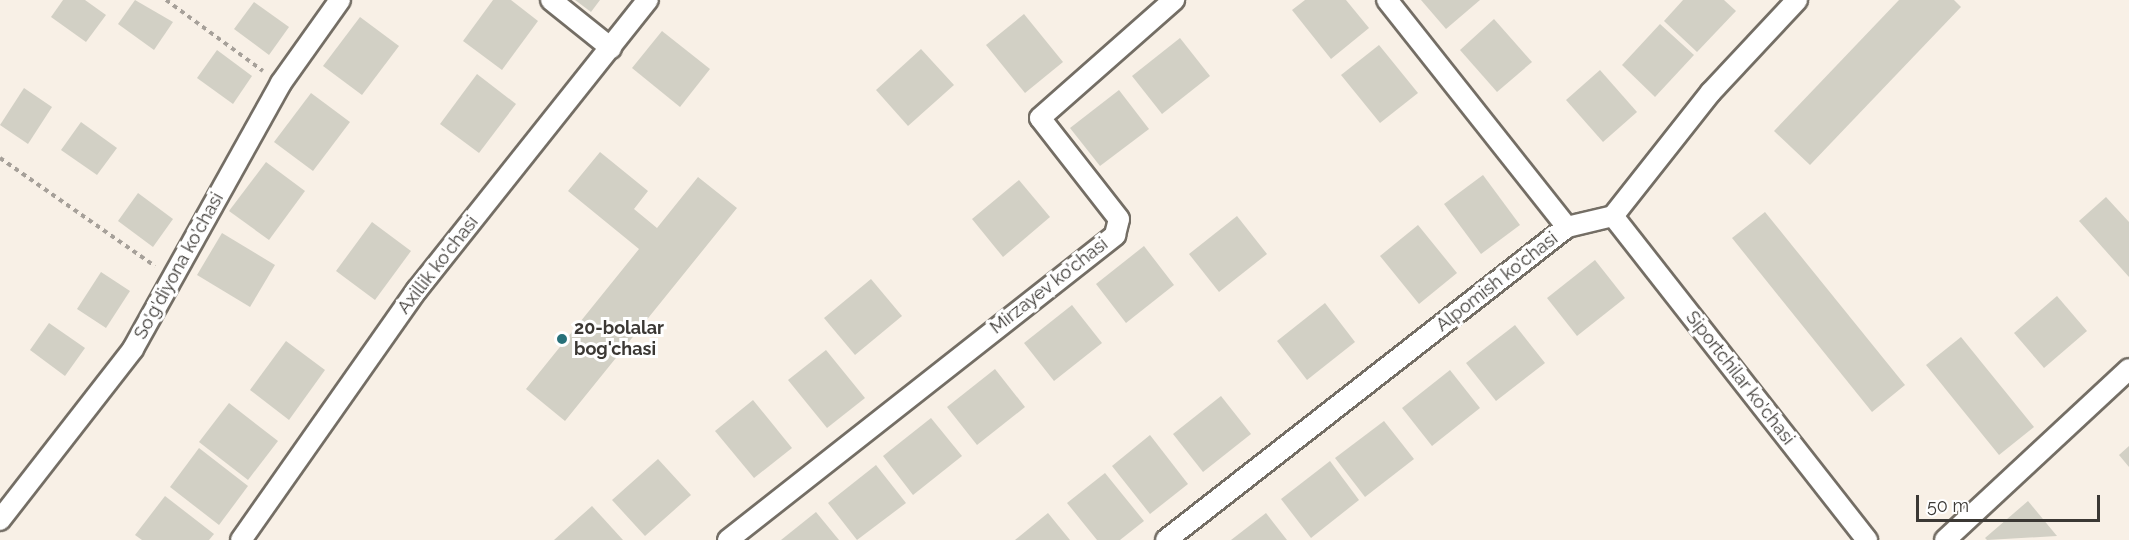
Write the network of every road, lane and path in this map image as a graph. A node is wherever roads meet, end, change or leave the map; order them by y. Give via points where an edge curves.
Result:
1 (166, 0) edge
2 (340, 0) edge
3 (551, 0) edge
4 (648, 0) edge
5 (1174, 0) edge
6 (1387, 0) edge
7 (1797, 0) edge
8 (611, 48) junction
9 (281, 84) junction
10 (0, 158) edge
11 (1613, 216) junction
12 (1567, 228) junction
13 (172, 278) junction
14 (2129, 369) edge
15 (0, 520) edge
16 (241, 540) edge
17 (728, 540) edge
18 (1166, 540) edge
19 (1867, 540) edge
20 (1945, 540) edge

1 - 9 path
2 - 9 street, So'g'diyona ko'chasi
3 - 8 street
4 - 8 street, Axillik ko'chasi
5 - 17 street, Mirzayev ko'chasi via 1040,118 1119,219 1115,235
6 - 12 street
7 - 11 street via 1711,92
8 - 16 street, Axillik ko'chasi via 417,290
9 - 13 street, So'g'diyona ko'chasi
10 - 13 path
11 - 12 street, Alpomish ko'chasi
11 - 19 street, Siportchilar ko'chasi
12 - 18 street, Alpomish ko'chasi
13 - 15 street, So'g'diyona ko'chasi via 133,349
14 - 20 street

